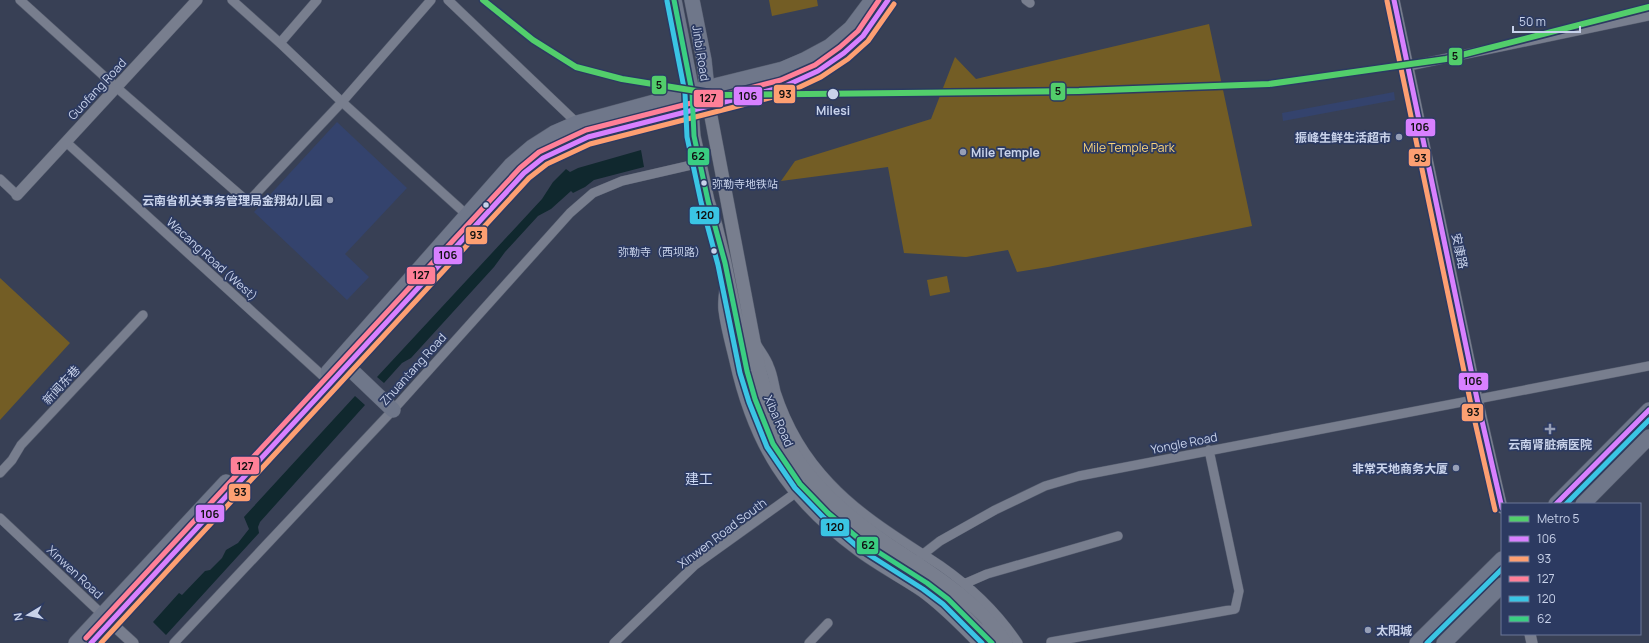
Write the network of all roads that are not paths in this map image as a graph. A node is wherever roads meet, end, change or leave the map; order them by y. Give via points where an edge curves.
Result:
1 (20, 0) edge
2 (197, 0) edge
3 (232, 0) edge
4 (317, 0) edge
5 (431, 0) edge
6 (448, 0) edge
7 (674, 0) edge
8 (692, 0) edge
9 (872, 0) edge
10 (888, 0) edge
11 (1394, 0) edge
12 (1649, 16) edge
13 (280, 43) junction
14 (1409, 66) junction
15 (116, 88) junction
16 (706, 88) junction
17 (692, 92) junction
18 (342, 102) junction
19 (709, 106) junction
20 (692, 111) junction
21 (577, 123) junction
22 (66, 142) junction
23 (700, 164) junction
24 (0, 179) edge
25 (18, 195) joint
26 (467, 215) junction
27 (726, 263) junction
28 (143, 315) dead end
29 (348, 366) junction
30 (1649, 366) edge
31 (324, 377) junction
32 (1477, 398) junction
33 (393, 410) junction
34 (1649, 410) edge
35 (1649, 437) edge
36 (1209, 450) junction
37 (0, 473) edge
38 (794, 494) junction
39 (1557, 503) edge
40 (1584, 503) edge
41 (1501, 504) edge
42 (0, 518) edge
43 (1118, 536) dead end
44 (920, 559) junction
45 (1501, 560) edge
46 (964, 584) junction
47 (1501, 586) edge
48 (106, 619) junction
49 (828, 623) dead end
50 (76, 643) edge
51 (91, 643) edge
52 (133, 643) edge
53 (174, 643) edge
54 (614, 643) edge
55 (809, 643) edge
56 (977, 643) edge
57 (992, 643) edge
58 (1006, 643) edge
59 (1018, 643) edge
60 (1052, 643) edge
61 (1418, 643) edge
62 (1444, 643) edge

1 - 15 street
2 - 15 street, Guofang Road
3 - 13 street
4 - 13 street
5 - 18 street
6 - 21 street
7 - 17 main road, Jinbi Road
8 - 16 main road, Jinbi Road via 704,60
9 - 16 main road via 851,28 830,46 804,60 783,69
10 - 19 main road via 863,36 844,54 818,71 783,87
11 - 14 street, 安康路
12 - 14 street
13 - 18 street
14 - 32 street, 安康路
15 - 18 street via 248,202
15 - 22 street, Guofang Road
16 - 17 main road
16 - 19 main road, Jinbi Road
17 - 20 main road, Jinbi Road
17 - 21 main road
18 - 26 street
19 - 20 main road
19 - 44 main road, Xiba Road via 752,336 767,395 785,438 797,459 845,512 872,533
20 - 23 main road, Xiba Road
20 - 29 main road via 588,137 543,158 524,173
21 - 26 main road via 554,133 527,151 511,165
22 - 25 street, Guofang Road
22 - 31 street, Wacang Road (West)
23 - 27 main road, Xiba Road
23 - 33 street, Zhuantang Road via 622,181 593,193 564,218
24 - 25 street
26 - 31 main road
27 - 38 street via 723,310 744,403 764,449
27 - 57 main road, Xiba Road via 755,399 773,444 786,466 828,514 864,543 948,600
28 - 37 street, 新闻东巷 via 22,445
29 - 33 main road
29 - 48 main road
30 - 32 street, Yongle Road
31 - 48 main road
32 - 36 street, Yongle Road
32 - 41 street, 安康路
33 - 53 street, Zhuantang Road
34 - 39 main road
35 - 40 main road
36 - 44 street, Yongle Road via 1079,476 1045,486 940,541
36 - 60 street via 1238,591 1235,609
38 - 54 street, Xinwen Road South via 695,565
38 - 56 street via 821,522 858,552 921,592
42 - 48 street, Xinwen Road
43 - 46 street via 987,574
44 - 46 street via 941,566
44 - 58 main road, Xiba Road via 978,610
45 - 61 main road
46 - 59 street via 985,603
47 - 62 main road
48 - 50 main road
48 - 51 main road
48 - 52 street, Xinwen Road
49 - 55 street

